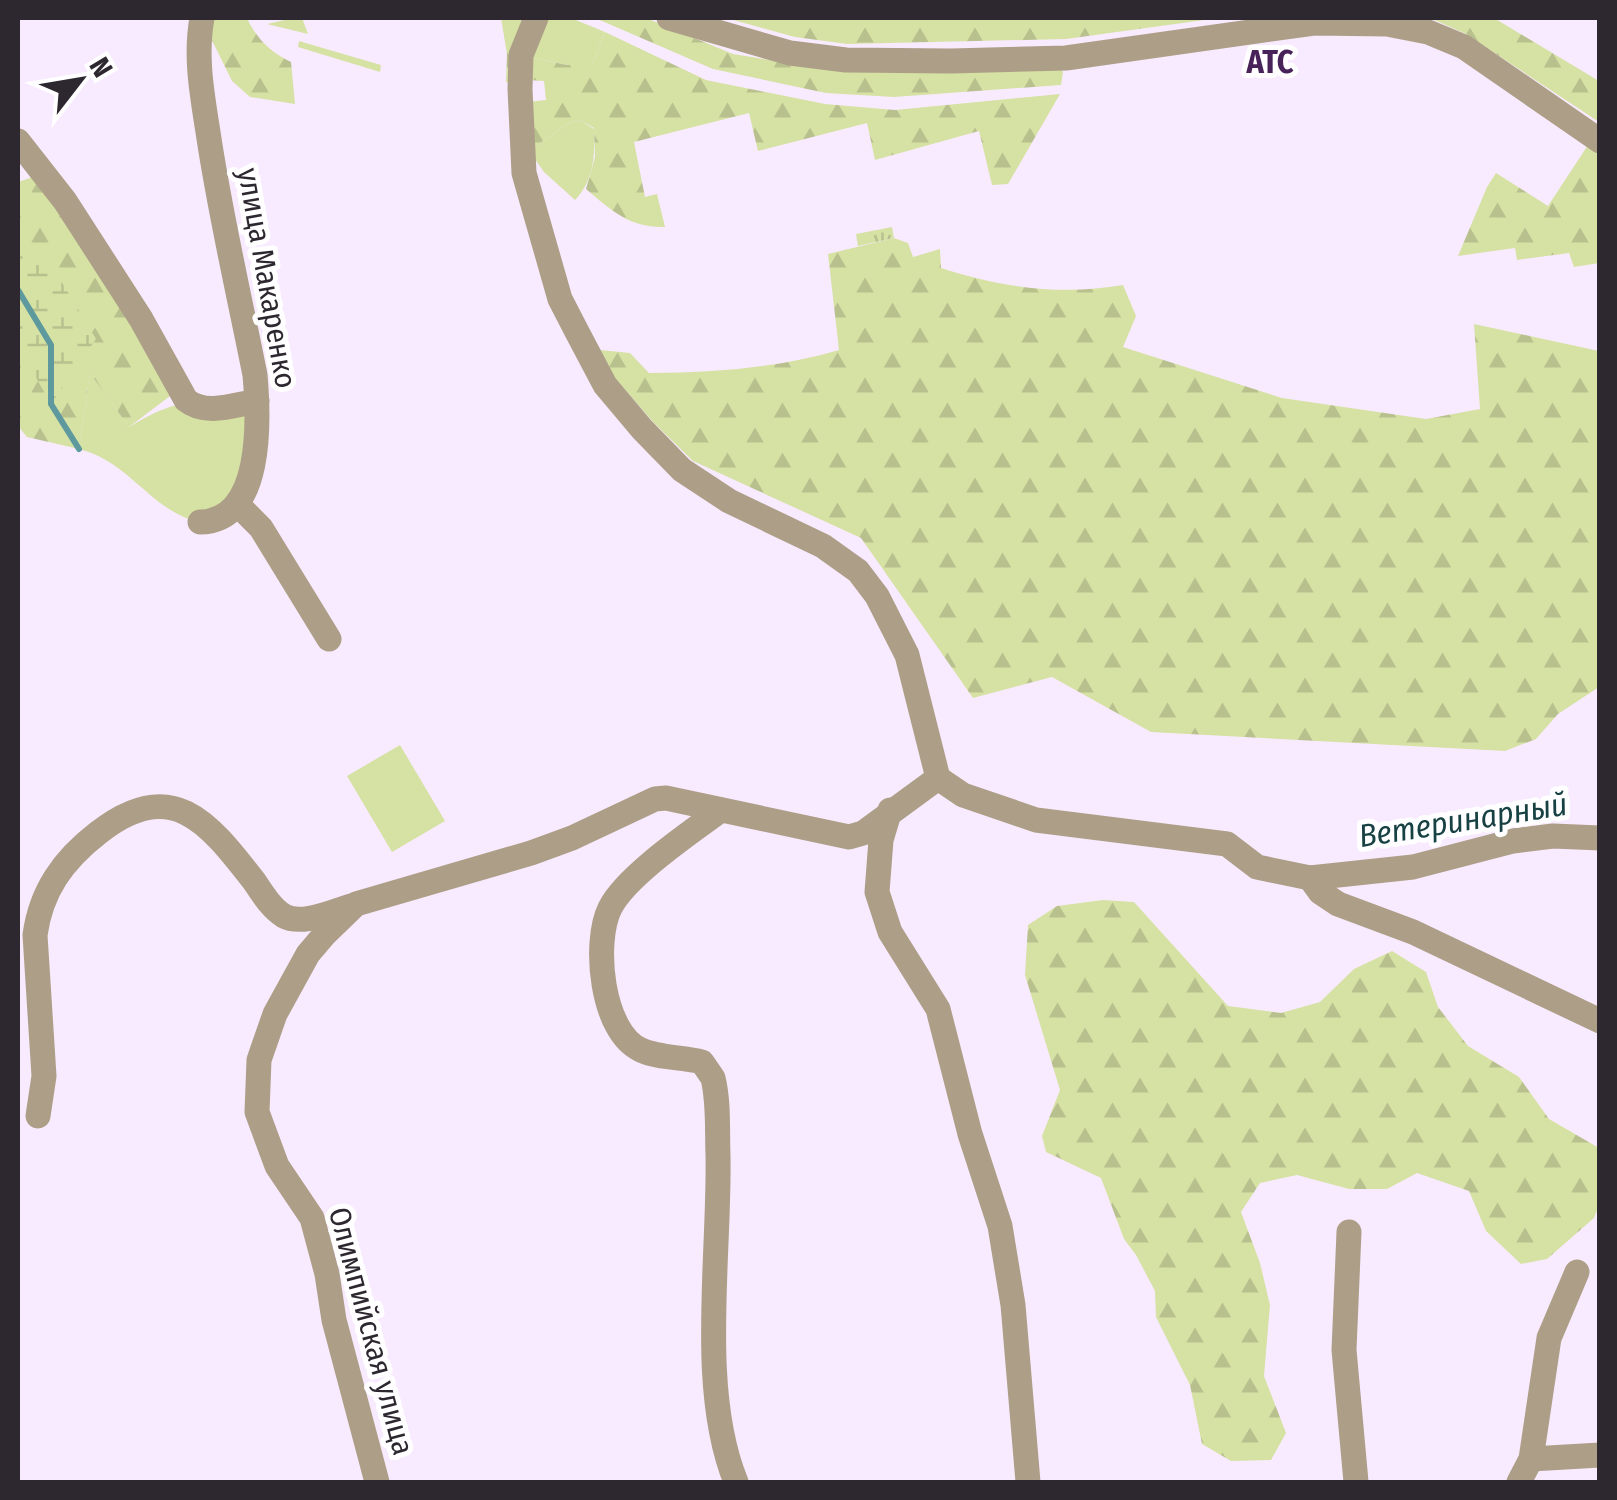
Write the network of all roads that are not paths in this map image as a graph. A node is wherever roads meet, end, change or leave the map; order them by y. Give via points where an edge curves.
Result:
1 (202, 18) edge
2 (536, 18) edge
3 (668, 18) edge
4 (18, 141) edge
5 (1600, 141) edge
6 (257, 401) junction
7 (238, 505) junction
8 (200, 522) dead end
9 (329, 639) dead end
10 (938, 778) junction
11 (720, 810) junction
12 (890, 810) junction
13 (1600, 838) edge
14 (1310, 878) junction
15 (356, 904) junction
16 (1600, 1021) edge
17 (38, 1116) dead end
18 (1349, 1232) dead end
19 (1577, 1272) dead end
20 (1600, 1455) edge
21 (1532, 1459) junction
22 (377, 1482) edge
23 (736, 1482) edge
24 (1028, 1482) edge
25 (1356, 1482) edge
26 (1519, 1482) edge

1 - 6 street, улица Макаренко via 200,78 214,178
2 - 10 street via 522,55 524,173 560,299 606,384 682,470 858,571 907,655
3 - 5 street via 790,52 951,61 1066,58 1314,23 1387,24 1464,46
4 - 6 street via 66,200 186,400 206,409
6 - 7 street, улица Макаренко via 252,462
7 - 8 street via 228,516
7 - 9 street via 262,528
10 - 12 street, Олимпийская улица
10 - 14 street via 962,795 1036,820 1227,844 1258,867
11 - 12 street, Олимпийская улица via 850,837
11 - 15 street, Олимпийская улица via 655,799 531,853
11 - 23 street via 611,906 602,970 611,1014 625,1038 641,1050 702,1062 713,1078 719,1211 714,1379 724,1450
12 - 24 street via 877,892 890,932 938,1009 1000,1226
13 - 14 street via 1513,840 1413,867
14 - 16 street via 1338,904 1413,932
15 - 17 street via 287,918 204,822 184,810 143,809 106,827 74,851 37,917 44,1076
15 - 22 street, Олимпийская улица via 324,934 290,984 259,1060 256,1091 277,1166 312,1218
18 - 25 street via 1344,1350
19 - 21 street via 1549,1338
20 - 21 street
21 - 26 street

